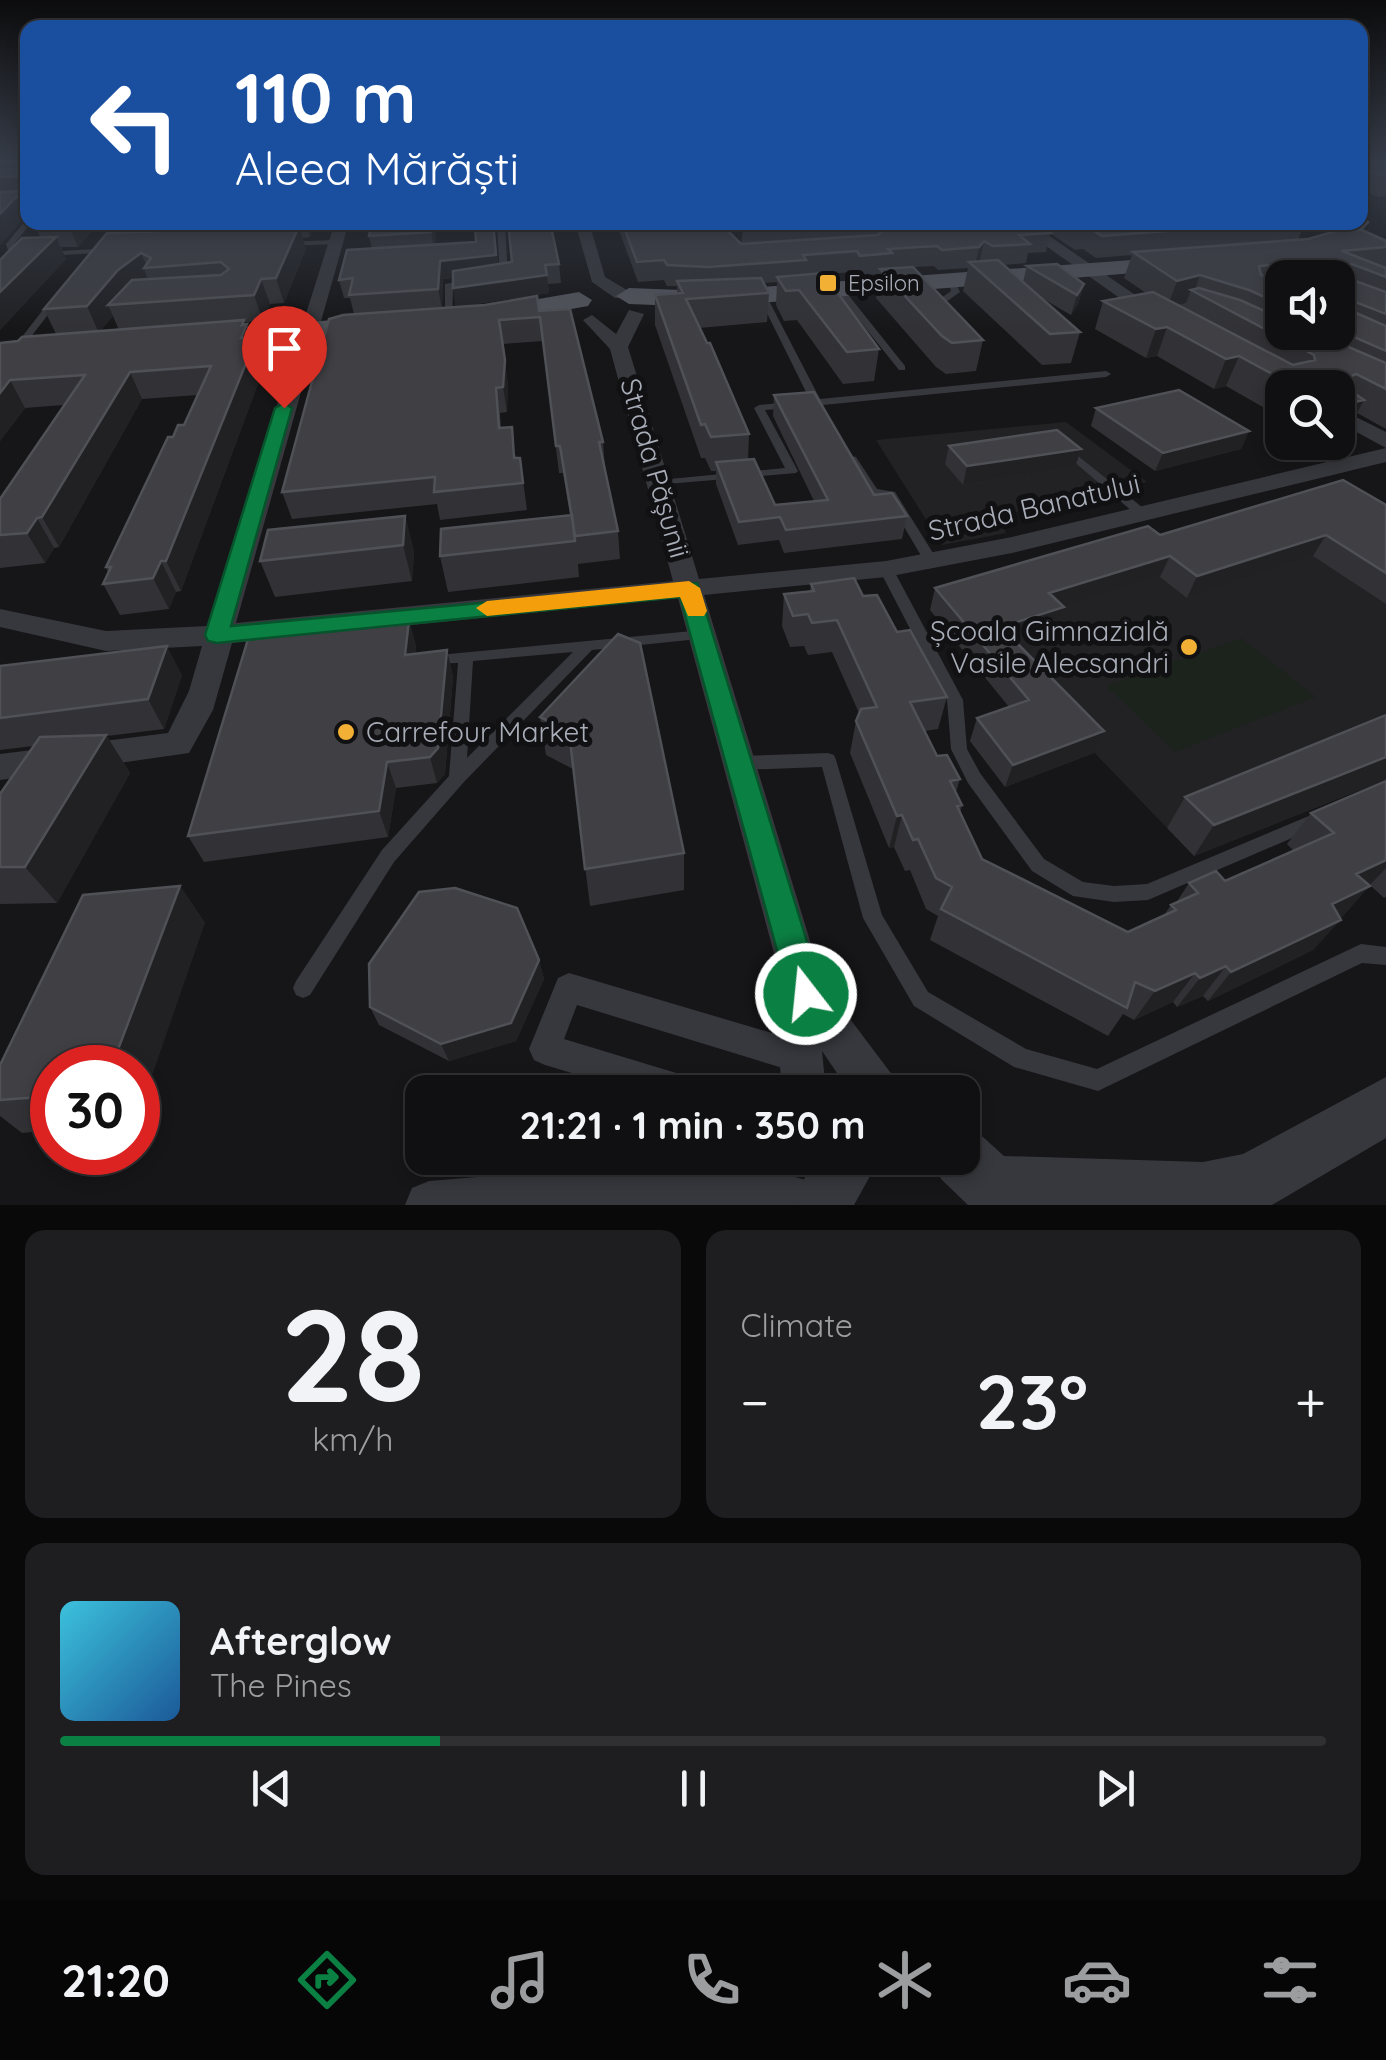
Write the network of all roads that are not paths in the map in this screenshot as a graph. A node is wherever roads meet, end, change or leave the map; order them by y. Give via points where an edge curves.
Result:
1 (23, 230) edge
2 (339, 230) edge
3 (503, 230) edge
4 (582, 230) edge
5 (1030, 230) edge
6 (1353, 230) edge
7 (335, 242) junction
8 (281, 244) edge
9 (123, 249) edge
10 (93, 251) junction
11 (41, 254) edge
12 (24, 255) edge
13 (4, 256) edge
14 (1276, 256) edge
15 (347, 260) edge
16 (1214, 261) edge
17 (328, 262) junction
18 (81, 266) edge
19 (1084, 270) junction
20 (952, 280) junction
21 (839, 289) junction
22 (762, 295) junction
23 (58, 296) edge
24 (587, 303) junction
25 (631, 304) junction
26 (949, 316) edge
27 (1168, 318) edge
28 (429, 320) junction
29 (306, 330) junction
30 (156, 341) edge
31 (620, 347) junction
32 (48, 350) edge
33 (7, 353) edge
34 (902, 368) dead end
35 (1106, 374) dead end
36 (817, 403) junction
37 (826, 418) edge
38 (1355, 424) edge
39 (1054, 440) edge
40 (1386, 441) edge
41 (845, 447) edge
42 (1386, 455) edge
43 (659, 483) junction
44 (1143, 514) junction
45 (931, 561) junction
46 (886, 569) junction
47 (689, 588) junction
48 (0, 618) edge
49 (217, 635) junction
50 (703, 636) junction
51 (589, 645) junction
52 (466, 657) junction
53 (426, 661) edge
54 (740, 763) junction
55 (0, 766) edge
56 (458, 778) junction
57 (1331, 814) edge
58 (1386, 956) edge
59 (303, 988) dead end
60 (806, 994) junction
61 (631, 1075) edge
62 (802, 1075) edge
63 (865, 1075) edge
64 (1386, 1106) edge
65 (827, 1183) edge
66 (986, 1183) edge
67 (592, 1199) edge
68 (1193, 1199) edge
69 (428, 1205) edge

1 - 13 lane
2 - 7 street
3 - 28 lane via 507,279 449,284
4 - 24 street
5 - 19 street
6 - 14 main road via 1342,245
7 - 8 lane
7 - 17 street
9 - 10 lane
10 - 11 lane
10 - 18 lane
12 - 13 lane
15 - 17 lane
16 - 19 main road
17 - 29 street
19 - 20 main road
19 - 27 street
20 - 21 main road
20 - 26 lane via 956,292 938,303
21 - 22 main road
21 - 34 lane
22 - 25 main road
22 - 36 lane
23 - 33 lane
24 - 25 main road
24 - 28 main road
24 - 31 street, Strada Pășunii
25 - 31 street, Strada Pășunii
28 - 29 main road
29 - 30 main road
29 - 49 street
31 - 43 street, Strada Pășunii
32 - 33 main road
35 - 36 lane
36 - 37 lane
36 - 43 lane via 759,408 792,471
38 - 40 street
39 - 44 lane
41 - 45 lane via 873,492 891,495
42 - 44 street, Strada Banatului via 1327,476
43 - 47 street, Strada Pășunii
44 - 45 street, Strada Banatului
45 - 46 street, Strada Banatului
46 - 47 street, Strada Banatului
46 - 57 lane via 955,700 959,749 974,778 1038,865 1080,890 1148,892
47 - 49 street, Strada Banatului
47 - 50 street, Strada Pășunii
48 - 49 street, Strada Banatului via 106,641
49 - 55 street via 198,707 178,744
50 - 51 lane
50 - 54 street, Strada Pășunii
51 - 52 lane
51 - 56 lane
52 - 53 lane
52 - 56 lane
54 - 58 lane via 828,760 873,918 921,999 1022,1059 1098,1080 1361,953
54 - 60 street, Strada Pășunii
56 - 59 lane via 388,856
60 - 62 street, Strada Pășunii
60 - 63 street, Strada Pășunii
61 - 62 street via 546,1049 568,988
64 - 68 street via 1252,1183
65 - 67 street via 778,1197
66 - 68 street
67 - 69 street

